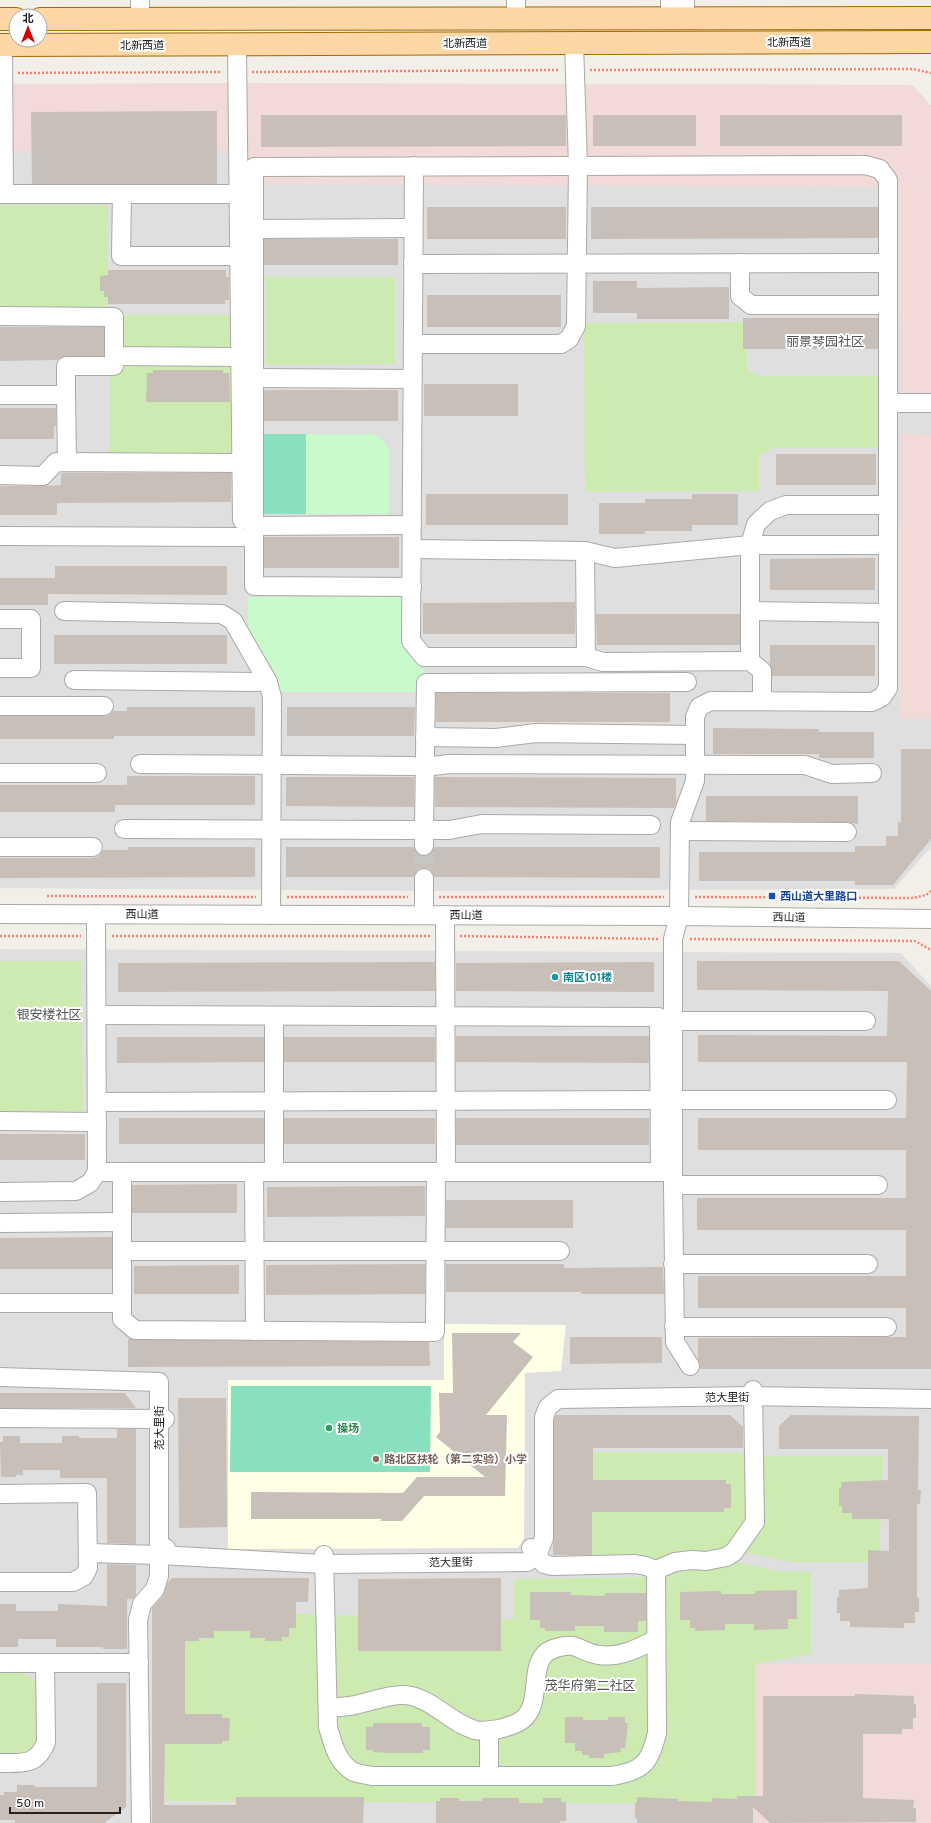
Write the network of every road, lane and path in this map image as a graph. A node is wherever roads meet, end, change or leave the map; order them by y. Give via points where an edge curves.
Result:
1 (140, 9) edge
2 (516, 9) edge
3 (677, 9) edge
4 (48, 18) edge
5 (931, 18) edge
6 (931, 42) edge
7 (574, 43) junction
8 (2, 45) edge
9 (237, 45) junction
10 (575, 70) junction
11 (238, 72) junction
12 (3, 73) junction
13 (931, 73) edge
14 (414, 166) junction
15 (578, 166) junction
16 (2, 194) edge
17 (122, 194) junction
18 (239, 194) junction
19 (413, 228) junction
20 (254, 229) junction
21 (239, 256) junction
22 (740, 263) junction
23 (888, 263) junction
24 (413, 264) junction
25 (577, 264) junction
26 (888, 305) junction
27 (0, 316) edge
28 (413, 344) junction
29 (114, 356) junction
30 (240, 358) junction
31 (254, 378) junction
32 (412, 379) junction
33 (0, 395) edge
34 (66, 395) junction
35 (888, 403) junction
36 (931, 403) edge
37 (67, 462) junction
38 (241, 463) junction
39 (0, 475) edge
40 (888, 505) junction
41 (412, 526) junction
42 (0, 536) edge
43 (246, 536) junction
44 (750, 545) junction
45 (888, 545) junction
46 (412, 549) junction
47 (585, 551) junction
48 (412, 587) junction
49 (64, 611) dead end
50 (750, 611) junction
51 (888, 613) junction
52 (0, 619) edge
53 (586, 657) junction
54 (750, 661) junction
55 (0, 668) edge
56 (74, 680) dead end
57 (268, 682) junction
58 (687, 682) dead end
59 (762, 701) junction
60 (0, 706) edge
61 (104, 706) dead end
62 (695, 735) junction
63 (425, 737) junction
64 (140, 764) dead end
65 (695, 764) junction
66 (271, 765) junction
67 (419, 766) junction
68 (0, 773) edge
69 (97, 773) dead end
70 (872, 773) dead end
71 (651, 825) dead end
72 (124, 829) dead end
73 (270, 830) junction
74 (680, 831) junction
75 (847, 832) dead end
76 (421, 835) junction
77 (0, 847) edge
78 (93, 847) dead end
79 (424, 878) tunnel mouth
80 (931, 892) edge
81 (40, 896) dead end
82 (271, 897) junction
83 (424, 897) junction
84 (679, 897) junction
85 (0, 914) edge
86 (96, 914) junction
87 (271, 915) junction
88 (424, 915) junction
89 (445, 915) junction
90 (679, 916) junction
91 (931, 919) edge
92 (0, 936) edge
93 (97, 936) junction
94 (445, 936) junction
95 (673, 939) junction
96 (931, 950) edge
97 (97, 1015) junction
98 (274, 1016) junction
99 (446, 1016) junction
100 (866, 1021) dead end
101 (673, 1022) junction
102 (666, 1100) junction
103 (887, 1100) dead end
104 (446, 1101) junction
105 (97, 1102) junction
106 (274, 1102) junction
107 (0, 1121) edge
108 (97, 1122) junction
109 (97, 1172) junction
110 (122, 1172) junction
111 (254, 1172) junction
112 (274, 1172) junction
113 (441, 1172) junction
114 (668, 1176) junction
115 (878, 1185) dead end
116 (0, 1192) edge
117 (122, 1222) junction
118 (0, 1223) edge
119 (122, 1251) junction
120 (254, 1251) junction
121 (435, 1251) junction
122 (560, 1251) dead end
123 (673, 1264) junction
124 (868, 1264) dead end
125 (0, 1303) edge
126 (122, 1303) junction
127 (674, 1327) junction
128 (887, 1327) dead end
129 (255, 1331) junction
130 (690, 1366) dead end
131 (0, 1371) edge
132 (0, 1377) edge
133 (931, 1391) edge
134 (753, 1393) junction
135 (931, 1399) edge
136 (0, 1418) edge
137 (165, 1419) junction
138 (0, 1494) edge
139 (163, 1552) junction
140 (534, 1552) junction
141 (88, 1554) junction
142 (324, 1560) junction
143 (656, 1570) junction
144 (0, 1582) edge
145 (656, 1639) junction
146 (0, 1663) edge
147 (45, 1663) junction
148 (139, 1663) junction
149 (328, 1708) junction
150 (489, 1731) junction
151 (0, 1762) edge
152 (490, 1776) junction
153 (141, 1823) edge

1 - 2 main road
1 - 4 main road
2 - 3 main road
3 - 5 main road
6 - 7 main road, 北新西道
7 - 9 main road, 北新西道
7 - 10 street
8 - 9 main road, 北新西道
8 - 12 street
9 - 11 street
10 - 11 path
10 - 13 path via 913,69
10 - 15 street
11 - 12 path
11 - 18 street
12 - 16 street
14 - 15 street
14 - 19 street
14 - 20 street via 254,167
15 - 23 street via 865,165 880,169 888,180
15 - 25 street
16 - 17 street
17 - 18 street
17 - 21 street via 121,256
18 - 21 street
19 - 20 street
19 - 24 street
20 - 31 street
21 - 30 street
22 - 23 street
22 - 25 street
22 - 26 street via 740,296 751,305
23 - 26 street
24 - 25 street
24 - 28 street
25 - 28 street via 576,326 569,339 561,344
26 - 35 street
27 - 29 street via 114,317
28 - 32 street
29 - 30 street
29 - 34 street via 114,366 66,366
30 - 38 street
31 - 32 street
31 - 43 street
32 - 41 street
33 - 34 street
34 - 37 street
35 - 36 street
35 - 40 street
37 - 38 street
37 - 39 street via 56,462 43,476
38 - 43 street
40 - 44 street via 786,505 770,511 756,524
40 - 45 street
41 - 43 street
41 - 46 street
42 - 43 street
43 - 48 street via 254,586
44 - 45 street
44 - 47 street via 615,558
44 - 50 street
45 - 51 street
46 - 47 street
46 - 48 street
47 - 53 street
48 - 53 street via 411,641 424,657
49 - 57 street via 222,614 233,621
50 - 51 street
50 - 54 street
51 - 59 street via 888,688 882,697 872,702
52 - 55 street via 31,619 31,668
53 - 54 street via 603,662
54 - 59 street via 762,671
56 - 57 street
57 - 66 street via 272,697
58 - 63 street via 426,682
59 - 62 street via 711,701 699,707 695,717
60 - 61 street
62 - 63 street via 536,733 496,738
62 - 65 street
63 - 67 street
64 - 66 street
65 - 67 street
65 - 70 street via 805,765 832,774
65 - 74 street via 696,781 680,822
66 - 67 street
66 - 73 street
67 - 76 street
68 - 69 street
71 - 76 street via 482,824
72 - 73 street
73 - 76 street
73 - 82 street
74 - 75 street
74 - 84 street
77 - 78 street
79 - 83 street
80 - 84 path via 914,898
81 - 82 path
82 - 83 path
82 - 87 street
83 - 84 path
83 - 88 street
84 - 90 street
85 - 86 street, 西山道
86 - 87 street, 西山道
86 - 93 street
87 - 88 street, 西山道
88 - 89 street, 西山道
89 - 90 street, 西山道
89 - 94 street
90 - 91 street, 西山道
90 - 95 street
92 - 93 path
93 - 94 path
93 - 97 street
94 - 95 path
94 - 99 street
95 - 96 path via 915,941
95 - 101 street
97 - 98 street
97 - 105 street
98 - 99 street
98 - 106 street
99 - 102 street via 659,1017
99 - 104 street
100 - 101 street
101 - 102 street
102 - 103 street
102 - 104 street
102 - 114 street
104 - 106 street
104 - 113 street
105 - 106 street
105 - 108 street
106 - 112 street
107 - 108 street
108 - 109 street
109 - 110 street
109 - 116 street via 90,1183 76,1191
110 - 111 street
110 - 117 street
111 - 112 street
111 - 120 street
112 - 113 street
113 - 114 street
113 - 121 street
114 - 115 street
114 - 123 street
117 - 118 street
117 - 119 street
119 - 120 street
119 - 126 street
120 - 121 street
120 - 129 street
121 - 122 street
121 - 129 street via 435,1332
123 - 124 street
123 - 127 street
125 - 126 street
126 - 129 street via 122,1318 135,1330
127 - 128 street
127 - 130 street via 675,1342
131 - 137 street, 范大里街 via 164,1376
132 - 139 street, 范大里街 via 159,1382
133 - 134 street, 范大里街
134 - 135 street, 范大里街
134 - 140 street, 范大里街 via 562,1390 553,1392 543,1400 538,1411 537,1535
134 - 143 street via 755,1522 734,1552 726,1557 706,1561 675,1562
136 - 137 street
137 - 139 street, 范大里街
138 - 141 street via 87,1493
139 - 141 street
139 - 142 street, 范大里街
139 - 148 street via 156,1589 142,1604 138,1620
140 - 142 street, 范大里街
140 - 143 street via 544,1564 552,1566 635,1564
141 - 144 street via 88,1568 84,1576 73,1582
142 - 149 street
143 - 145 street
145 - 150 street via 634,1650 616,1654 600,1655 586,1652 576,1646 564,1645 550,1650 541,1659 537,1670 531,1709 522,1720
145 - 152 street via 657,1733 652,1754 643,1765 628,1773 612,1776
146 - 147 street
147 - 148 street
147 - 151 street via 46,1742 43,1750 34,1760 24,1763
148 - 153 street
149 - 150 street via 353,1706 388,1696 405,1695 418,1698 475,1730
149 - 152 street via 328,1727 334,1749 339,1759 354,1772 372,1776
150 - 152 street

